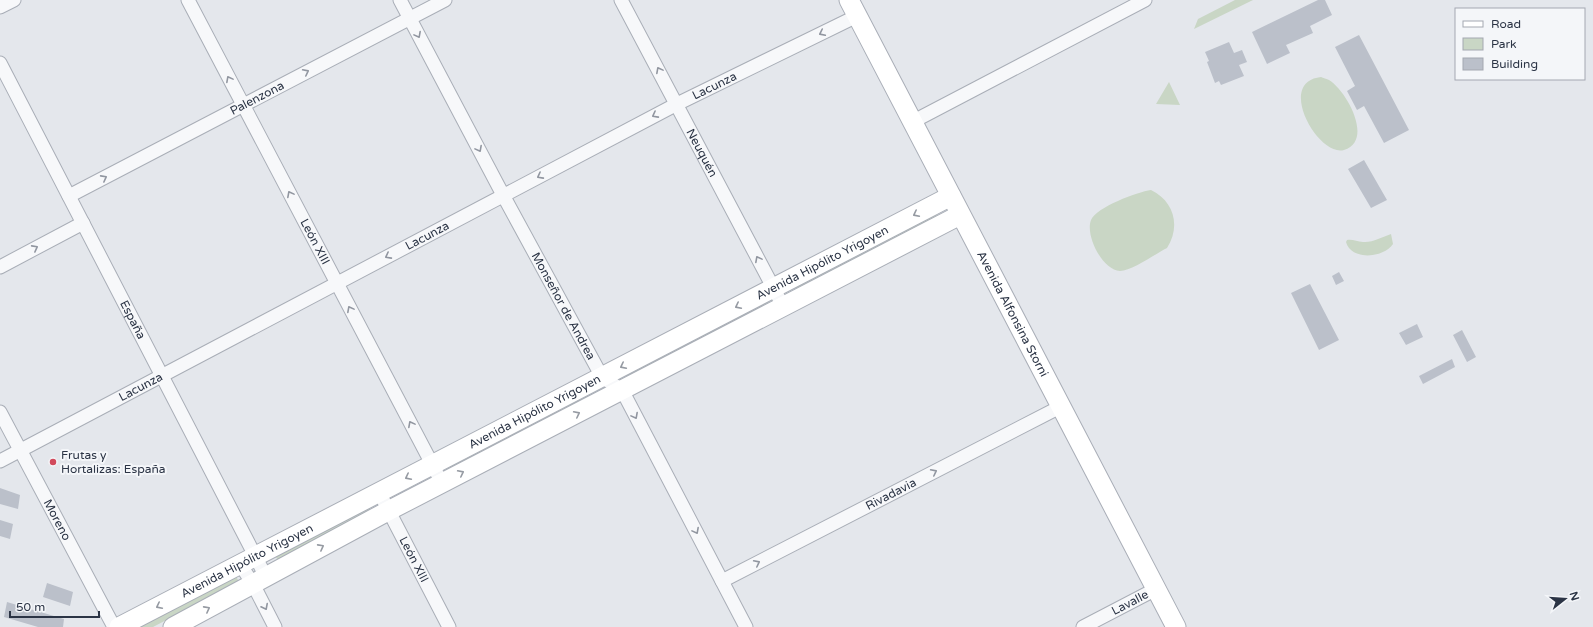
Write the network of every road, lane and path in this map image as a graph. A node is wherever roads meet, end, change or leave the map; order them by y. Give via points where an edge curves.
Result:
1 (14, 0) edge
2 (188, 0) edge
3 (400, 0) edge
4 (445, 0) edge
5 (621, 0) edge
6 (1145, 0) edge
7 (0, 7) edge
8 (853, 8) edge
9 (409, 18) junction
10 (0, 63) edge
11 (677, 104) junction
12 (243, 105) junction
13 (912, 122) junction
14 (69, 196) junction
15 (503, 196) junction
16 (951, 196) junction
17 (960, 215) junction
18 (83, 223) junction
19 (0, 266) edge
20 (337, 283) junction
21 (774, 288) junction
22 (783, 306) junction
23 (163, 375) junction
24 (602, 378) junction
25 (622, 390) junction
26 (1060, 407) junction
27 (0, 412) edge
28 (20, 451) junction
29 (0, 460) edge
30 (432, 465) junction
31 (442, 483) junction
32 (379, 492) junction
33 (388, 511) junction
34 (248, 560) junction
35 (259, 580) junction
36 (722, 581) junction
37 (1156, 589) junction
38 (114, 627) edge
39 (119, 627) edge
40 (173, 627) edge
41 (275, 627) edge
42 (449, 627) edge
43 (746, 627) edge
44 (1083, 627) edge
45 (1176, 627) edge

1 - 7 street
12 -> 2 street, León XIII
3 - 9 street, Monseñor de Andrea
4 - 9 street, Palenzona
11 -> 5 street, Neuquén
6 - 13 street
8 -> 11 street, Lacunza
8 - 13 main road, Avenida Alfonsina Storni
12 -> 9 street, Palenzona
9 -> 15 street, Monseñor de Andrea
10 - 14 street, España
11 -> 15 street, Lacunza
21 -> 11 street, Neuquén
14 -> 12 street, Palenzona
20 -> 12 street, León XIII
13 - 16 main road, Avenida Alfonsina Storni
14 - 18 street, España
15 -> 20 street, Lacunza
15 - 24 street, Monseñor de Andrea
16 - 17 main road, Avenida Alfonsina Storni
16 -> 21 main road, Avenida Hipólito Yrigoyen
17 - 22 main road, Avenida Hipólito Yrigoyen
17 - 26 main road, Avenida Alfonsina Storni
19 -> 18 street
18 - 23 street, España
20 - 23 street, Lacunza
30 -> 20 street, León XIII
21 - 22 street, Neuquén
21 -> 24 main road, Avenida Hipólito Yrigoyen
22 - 25 main road, Avenida Hipólito Yrigoyen
23 - 28 street, Lacunza
23 - 34 street, España
24 - 25 street
24 - 30 main road, Avenida Hipólito Yrigoyen
31 -> 25 main road, Avenida Hipólito Yrigoyen
25 -> 36 street
36 -> 26 street, Rivadavia
26 - 37 main road, Avenida Alfonsina Storni
27 - 28 street, Moreno
28 - 29 street, Lacunza
28 - 38 street, Moreno
30 - 31 street, León XIII
30 -> 32 main road, Avenida Hipólito Yrigoyen
31 - 33 main road, Avenida Hipólito Yrigoyen
32 - 33 street, León XIII
32 - 34 main road, Avenida Hipólito Yrigoyen
35 -> 33 main road, Avenida Hipólito Yrigoyen
33 - 42 street, León XIII
34 - 35 street, España
34 - 35 street, España
34 -> 39 main road, Avenida Hipólito Yrigoyen
40 -> 35 main road, Avenida Hipólito Yrigoyen
35 -> 41 street, España
36 - 43 street
37 - 44 street, Lavalle
37 - 45 main road, Avenida Alfonsina Storni

